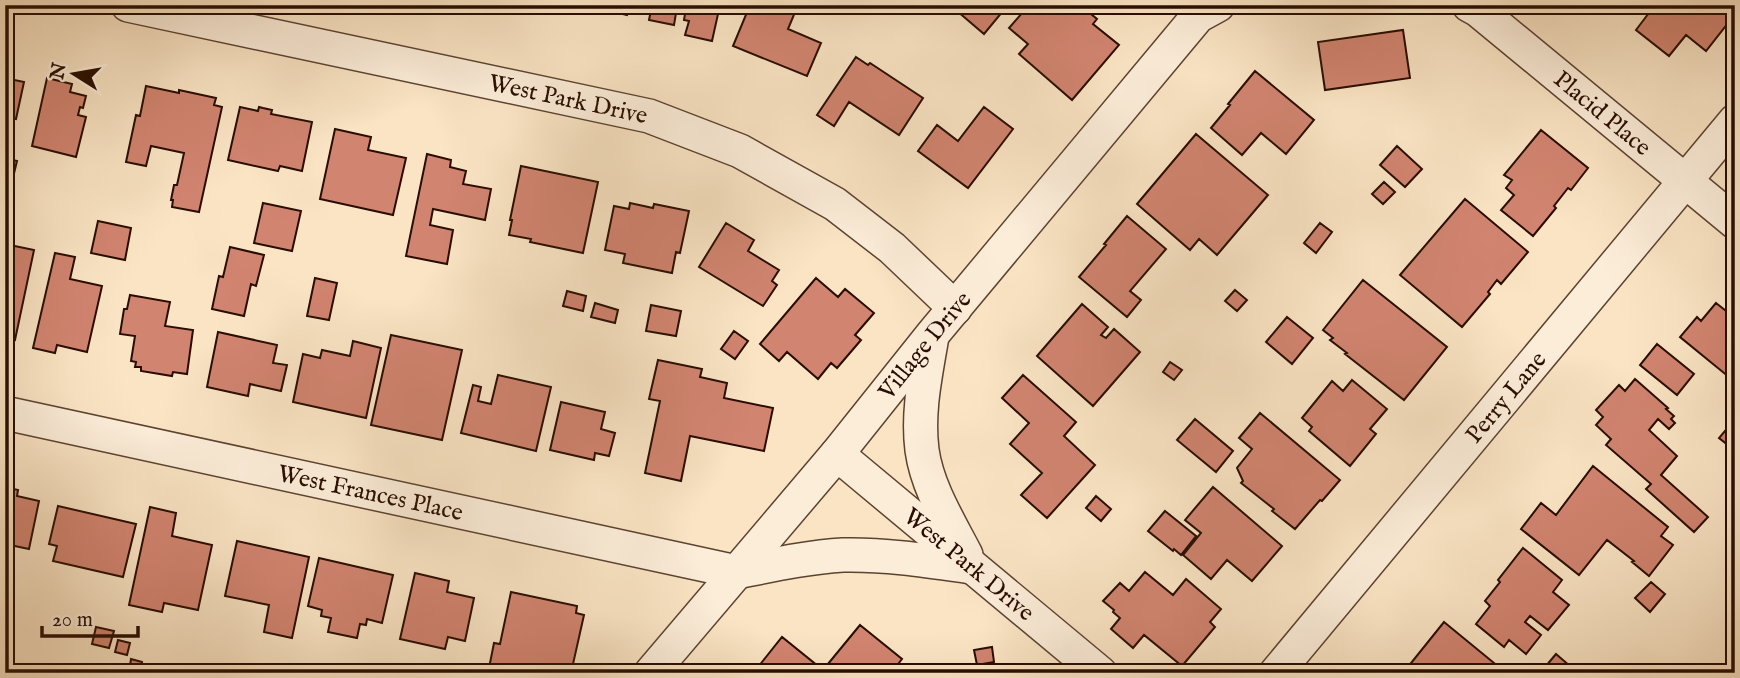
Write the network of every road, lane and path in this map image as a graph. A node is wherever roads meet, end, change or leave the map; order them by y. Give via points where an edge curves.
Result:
1 (128, 5) edge
2 (1469, 5) edge
3 (1200, 9) edge
4 (1735, 121) edge
5 (1685, 181) junction
6 (1735, 222) edge
7 (955, 307) junction
8 (932, 335) junction
9 (5, 413) edge
10 (837, 454) junction
11 (972, 567) junction
12 (737, 572) junction
13 (651, 673) edge
14 (1100, 673) edge
15 (1276, 673) edge

1 - 7 street, West Park Drive via 649,116 740,151 835,204 892,248
2 - 5 street, Placid Place
3 - 7 street, Village Drive
4 - 5 street, Perry Lane
5 - 6 street, Placid Place
5 - 15 street, Perry Lane
7 - 8 street, Village Drive
8 - 10 street, Village Drive
8 - 11 street via 921,403 922,450 935,493
9 - 12 street, West Frances Place
10 - 11 street, West Park Drive
10 - 12 street, Village Drive
11 - 12 street via 844,555
11 - 14 street, West Park Drive
12 - 13 street, Village Drive

